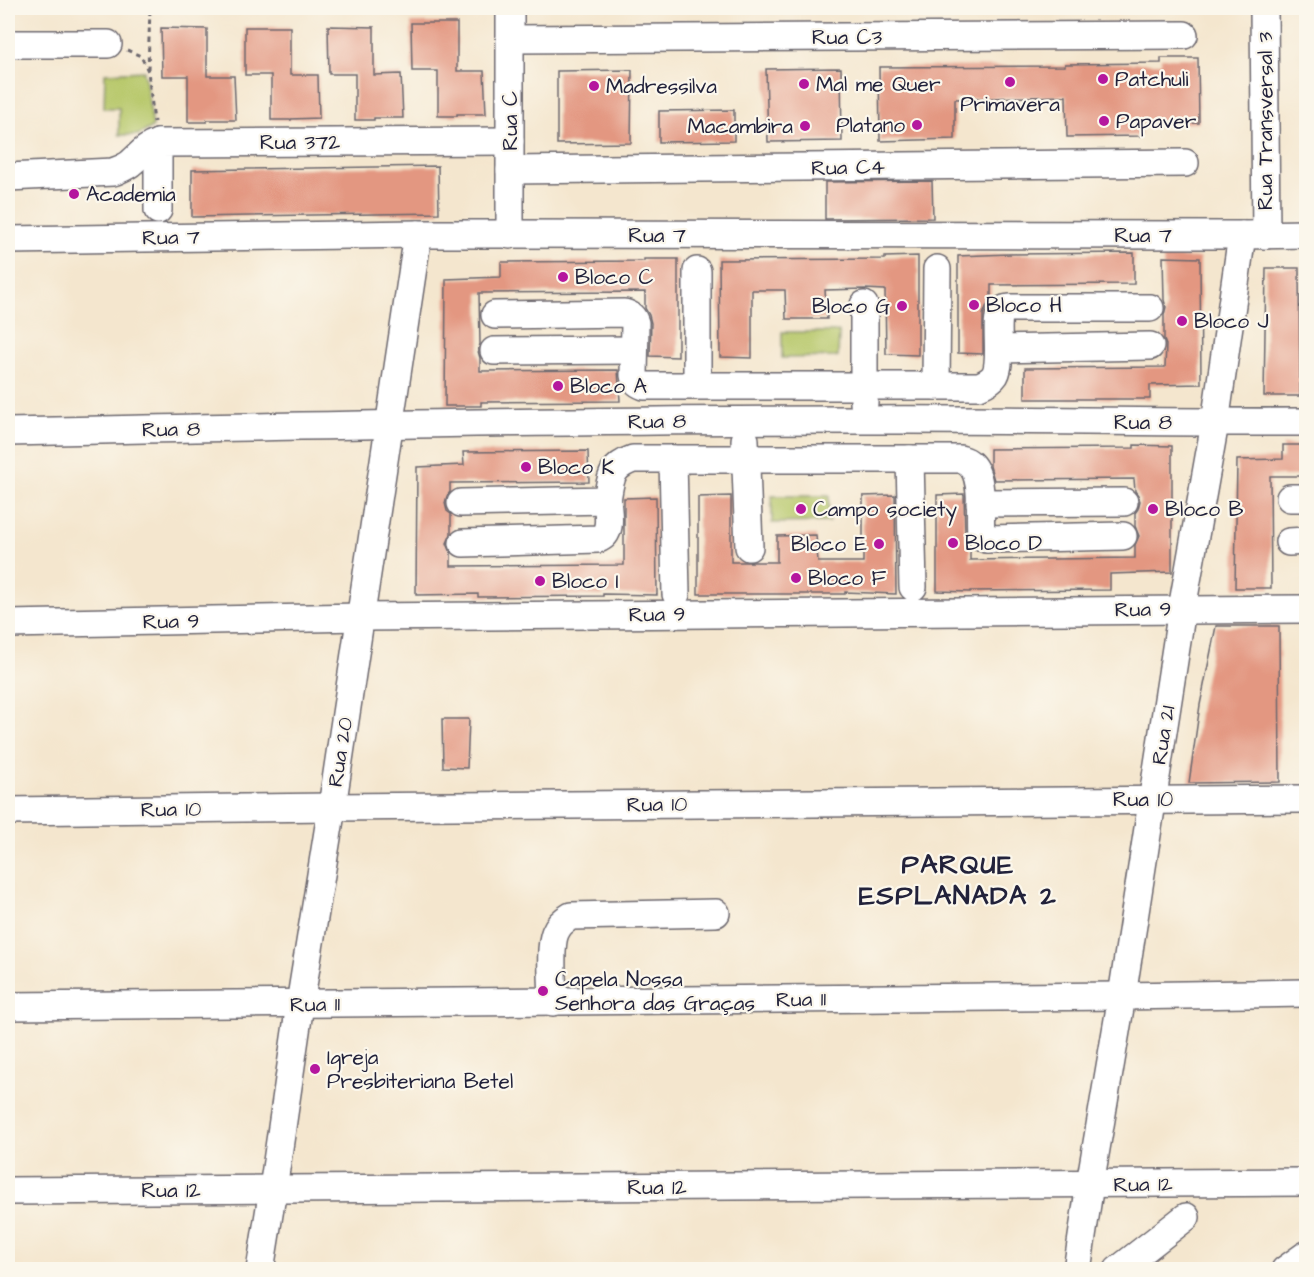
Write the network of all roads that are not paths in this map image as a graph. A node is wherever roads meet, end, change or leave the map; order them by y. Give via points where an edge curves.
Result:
1 (510, 8) edge
2 (1264, 8) edge
3 (1184, 35) dead end
4 (510, 39) junction
5 (8, 44) edge
6 (108, 44) road end
7 (510, 141) junction
8 (158, 143) junction
9 (1185, 163) dead end
10 (510, 171) junction
11 (8, 177) edge
12 (158, 210) dead end
13 (418, 234) junction
14 (1306, 234) edge
15 (510, 235) junction
16 (1254, 235) junction
17 (8, 240) edge
18 (937, 269) dead end
19 (697, 271) dead end
20 (864, 305) dead end
21 (1149, 308) dead end
22 (495, 315) dead end
23 (1149, 346) dead end
24 (999, 349) junction
25 (634, 350) junction
26 (494, 351) dead end
27 (697, 385) junction
28 (863, 385) junction
29 (936, 386) junction
30 (864, 420) junction
31 (745, 421) junction
32 (1306, 422) edge
33 (1215, 423) junction
34 (390, 424) junction
35 (8, 432) edge
36 (673, 459) junction
37 (746, 459) junction
38 (910, 459) junction
39 (607, 500) junction
40 (1124, 502) dead end
41 (461, 503) dead end
42 (980, 503) junction
43 (1123, 536) dead end
44 (463, 543) dead end
45 (749, 547) dead end
46 (913, 587) dead end
47 (676, 594) dead end
48 (1182, 609) junction
49 (1306, 609) edge
50 (361, 617) junction
51 (8, 624) edge
52 (1153, 799) junction
53 (1306, 799) edge
54 (332, 807) junction
55 (8, 811) edge
56 (716, 913) dead end
57 (1306, 993) edge
58 (1122, 996) junction
59 (553, 1002) junction
60 (300, 1004) junction
61 (8, 1006) edge
62 (1306, 1182) edge
63 (1090, 1184) junction
64 (273, 1189) junction
65 (8, 1191) edge
66 (1186, 1217) dead end
67 (1306, 1255) edge
68 (260, 1269) edge
69 (1077, 1269) edge
70 (1118, 1269) edge
71 (1285, 1269) edge

1 - 4 street, Rua C
2 - 16 street, Rua Transversal 3
3 - 4 street, Rua C3
4 - 7 street, Rua C
5 - 6 street
7 - 8 street, Rua 372
7 - 10 street, Rua C
8 - 11 street via 113,172
8 - 12 street
9 - 10 street, Rua C4
10 - 15 street, Rua C
13 - 15 street, Rua 7
13 - 17 street, Rua 7
13 - 34 street, Rua 20
14 - 16 street, Rua 7
15 - 16 street, Rua 7
16 - 33 street, Rua 21
18 - 29 street
19 - 27 street
20 - 28 street
21 - 24 street via 1004,309 999,318
22 - 25 street via 629,314 635,323
23 - 24 street
24 - 29 street via 994,375 988,382 979,386
25 - 26 street
25 - 27 street via 634,375 639,384
27 - 28 street
28 - 29 street
28 - 30 street
30 - 31 street, Rua 8
30 - 33 street, Rua 8
31 - 34 street, Rua 8
31 - 37 street
32 - 33 street, Rua 8
33 - 48 street, Rua 21
34 - 35 street, Rua 8
34 - 50 street, Rua 20
36 - 37 street
36 - 39 street via 633,459 621,463 613,472
36 - 47 street
37 - 38 street
37 - 45 street
38 - 42 street via 960,459 970,463 980,488
38 - 46 street
39 - 41 street
39 - 44 street via 608,528 597,539
40 - 42 street
42 - 43 street via 981,533 986,539
48 - 49 street, Rua 9
48 - 50 street, Rua 9
48 - 52 street, Rua 21
50 - 51 street, Rua 9
50 - 54 street, Rua 20
52 - 53 street, Rua 10
52 - 54 street, Rua 10
52 - 58 street, Rua 21
54 - 55 street, Rua 10
54 - 60 street, Rua 20
56 - 59 street via 571,916 562,921 554,934
57 - 58 street, Rua 11
58 - 59 street, Rua 11
58 - 63 street, Rua 21
59 - 60 street, Rua 11
60 - 61 street, Rua 11
60 - 64 street, Rua 20
62 - 63 street, Rua 12
63 - 64 street, Rua 12
63 - 69 street, Rua 21
64 - 65 street, Rua 12
64 - 68 street, Rua 20
66 - 70 street
67 - 71 street

